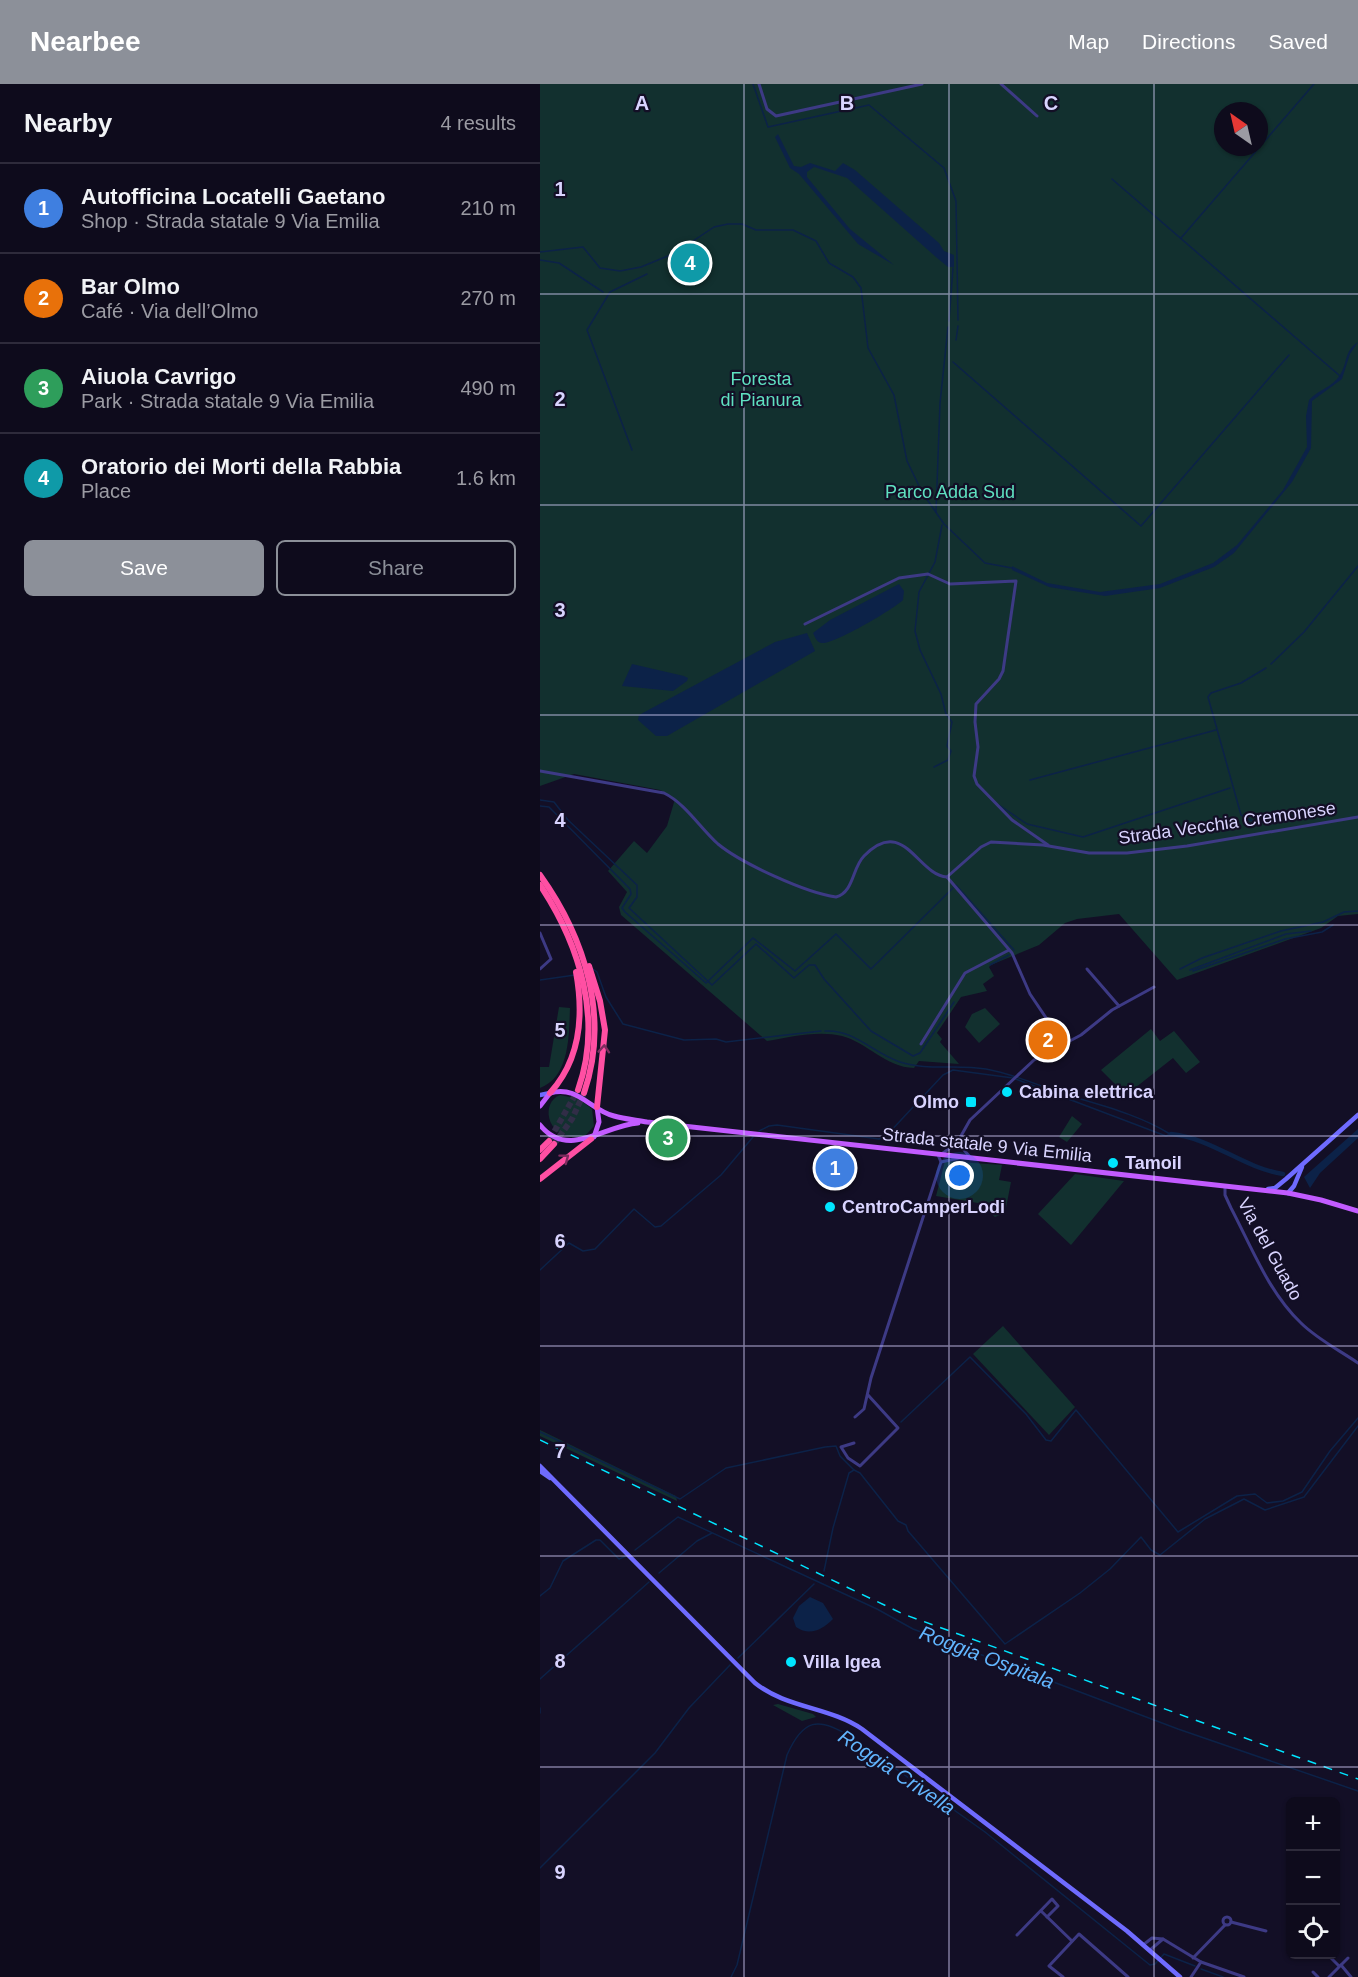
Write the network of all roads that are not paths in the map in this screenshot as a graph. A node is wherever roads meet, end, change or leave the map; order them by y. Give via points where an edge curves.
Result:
1 (759, 84) edge
2 (922, 84) edge
3 (1001, 84) edge
4 (1037, 116) dead end
5 (806, 624) dead end
6 (540, 771) edge
7 (1358, 817) edge
8 (1048, 845) junction
9 (540, 874) edge
10 (946, 877) junction
11 (540, 885) edge
12 (540, 933) edge
13 (575, 937) junction
14 (571, 945) junction
15 (1009, 950) junction
16 (540, 969) edge
17 (1087, 969) dead end
18 (1154, 987) dead end
19 (1119, 1006) junction
20 (921, 1044) dead end
21 (1064, 1044) junction
22 (550, 1093) junction
23 (540, 1095) edge
24 (540, 1106) edge
25 (597, 1107) junction
26 (1358, 1115) edge
27 (646, 1122) junction
28 (540, 1125) edge
29 (592, 1138) junction
30 (958, 1143) junction
31 (540, 1150) edge
32 (939, 1154) junction
33 (957, 1155) junction
34 (972, 1157) junction
35 (540, 1159) edge
36 (941, 1161) junction
37 (1304, 1164) junction
38 (540, 1179) edge
39 (1286, 1179) junction
40 (1296, 1179) junction
41 (1225, 1186) junction
42 (1257, 1190) junction
43 (1288, 1193) junction
44 (1305, 1196) junction
45 (1358, 1212) edge
46 (1358, 1363) edge
47 (868, 1395) junction
48 (855, 1417) dead end
49 (854, 1443) dead end
50 (540, 1466) edge
51 (540, 1471) edge
52 (568, 1493) junction
53 (1041, 1911) junction
54 (1047, 1917) junction
55 (1231, 1922) junction
56 (1225, 1925) junction
57 (1266, 1931) dead end
58 (1017, 1935) dead end
59 (1163, 1939) junction
60 (1072, 1941) junction
61 (1143, 1945) junction
62 (1150, 1950) junction
63 (1193, 1958) junction
64 (1348, 1958) dead end
65 (1332, 1959) edge
66 (1202, 1962) junction
67 (1340, 1966) junction
68 (1313, 1972) dead end
69 (1063, 1977) edge
70 (1128, 1977) edge
71 (1180, 1977) edge
72 (1191, 1977) edge
73 (1244, 1977) edge
74 (1318, 1977) edge
75 (1329, 1977) edge
76 (1351, 1977) edge

1 - 2 street via 769,112 782,116
3 - 4 street
5 - 8 street via 895,580 931,575 950,584 1011,579 1017,583 1003,671 976,704 978,747 974,776 1012,820
6 - 10 street via 650,789 670,796 729,852 779,879 832,897 845,892 864,856 889,843 906,847 935,873
7 - 8 street, Strada Vecchia Cremonese via 1127,853 1089,853
8 - 10 street, Strada Vecchia Cremonese via 987,843
9 - 13 highway
10 - 15 street
11 - 14 highway
12 - 16 street via 551,959
13 - 14 highway via 589,980 596,1025 594,1054 581,1091 589,1017 583,980
25 -> 13 highway via 605,1043 603,1014 581,943
14 - 22 highway via 579,989 579,1036 570,1065
15 - 20 street via 965,973
15 - 21 street via 1030,994
17 - 19 street
18 - 19 street
19 - 21 street
21 - 30 street via 1040,1056 970,1120
22 - 23 main road
22 - 24 main road
22 - 25 main road, Strada statale 9 Via Emilia via 569,1092
25 - 27 main road, Strada statale 9 Via Emilia via 614,1117
25 - 29 main road via 599,1122
26 - 37 main road
27 - 29 main road, Strada statale 9 Via Emilia via 614,1127
27 - 32 main road, Strada statale 9 Via Emilia
28 - 29 main road via 556,1137 576,1141
38 -> 29 highway
30 - 32 street
30 - 33 street
30 - 34 street
31 - 35 highway via 552,1142
32 - 33 main road, Strada statale 9 Via Emilia
32 - 36 street
33 - 34 main road, Strada statale 9 Via Emilia
33 - 36 street
34 - 41 main road, Strada statale 9 Via Emilia
36 - 47 street
37 - 39 main road
37 - 40 main road
39 - 42 main road via 1275,1188
39 - 43 main road
40 - 43 main road
40 - 44 main road
41 - 42 main road, Strada statale 9 Via Emilia
41 - 46 street, Via del Guado via 1225,1195 1252,1248 1290,1311 1302,1324
42 - 43 main road, Strada statale 9 Via Emilia
43 - 44 main road, Strada statale 9 Via Emilia
44 - 45 main road, Strada statale 9 Via Emilia
47 - 48 street via 863,1411
47 - 49 street via 898,1428 860,1466 848,1458 842,1447
50 - 52 main road
51 - 52 main road
52 - 61 main road via 763,1690 851,1722
53 - 54 street
53 - 54 street via 1052,1899 1058,1906
53 - 58 street
54 - 60 street
55 - 56 street
55 - 56 street via 1224,1918
55 - 57 street
56 - 63 street
59 - 61 street via 1152,1938
59 - 62 street
59 - 63 street
60 - 69 street via 1049,1966
60 - 70 street via 1079,1934
61 - 62 main road
62 - 71 main road
63 - 66 street
64 - 67 street
65 - 67 street
66 - 72 street
66 - 73 street
67 - 75 street
67 - 76 street
68 - 74 street

